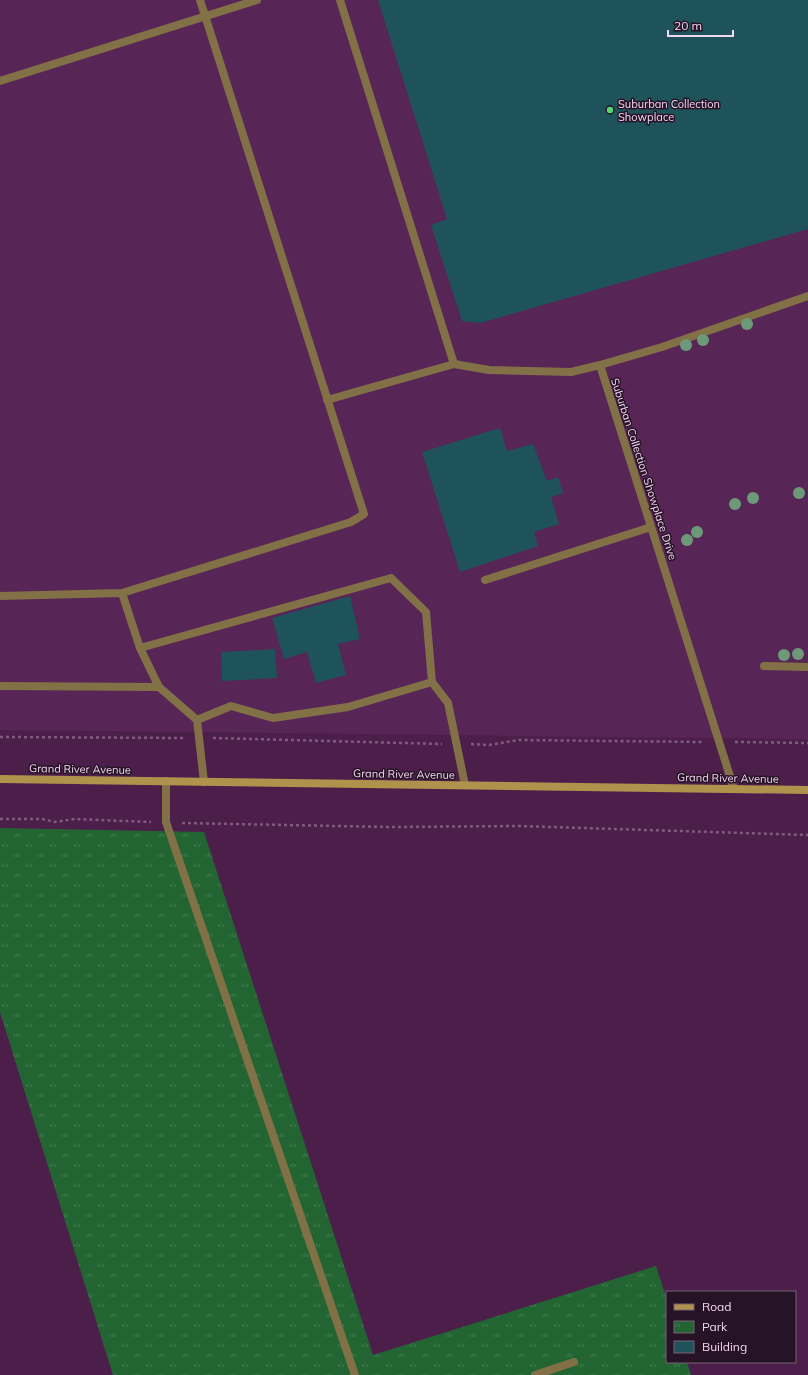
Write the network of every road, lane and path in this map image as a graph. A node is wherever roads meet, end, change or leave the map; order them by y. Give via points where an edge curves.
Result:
1 (200, 0) edge
2 (257, 0) edge
3 (340, 0) edge
4 (205, 16) junction
5 (0, 81) edge
6 (808, 296) edge
7 (454, 364) junction
8 (600, 365) junction
9 (328, 400) junction
10 (651, 527) junction
11 (485, 580) dead end
12 (122, 593) junction
13 (0, 596) edge
14 (140, 648) junction
15 (764, 666) dead end
16 (808, 667) edge
17 (432, 682) junction
18 (0, 686) edge
19 (158, 687) junction
20 (197, 720) junction
21 (0, 737) edge
22 (199, 738) junction
23 (719, 742) junction
24 (808, 743) edge
25 (456, 744) junction
26 (0, 779) edge
27 (166, 781) junction
28 (204, 782) junction
29 (465, 785) junction
30 (734, 789) junction
31 (808, 790) edge
32 (0, 819) edge
33 (166, 822) junction
34 (808, 835) edge
35 (574, 1362) dead end
36 (355, 1375) edge
37 (535, 1375) edge

1 - 4 lane
2 - 4 lane
3 - 7 lane
4 - 5 lane
4 - 9 lane
6 - 8 lane via 662,347
7 - 8 lane via 489,370 571,372
7 - 9 lane
8 - 10 lane, Suburban Collection Showplace Drive
9 - 12 lane via 364,514 351,522
10 - 11 lane
10 - 23 lane, Suburban Collection Showplace Drive
12 - 13 lane
12 - 14 lane
14 - 17 lane via 391,578 426,612
14 - 19 lane
15 - 16 lane
17 - 20 lane via 348,707 273,718 231,706
17 - 25 lane via 448,703
18 - 19 lane
19 - 20 lane
20 - 22 lane
21 - 22 path
22 - 25 path
22 - 28 lane
23 - 24 path
23 - 25 path via 518,740 489,745
23 - 30 lane, Suburban Collection Showplace Drive
25 - 29 lane
26 - 27 main road, Grand River Avenue
27 - 28 main road, Grand River Avenue
27 - 33 lane
28 - 29 main road, Grand River Avenue
29 - 30 main road, Grand River Avenue
30 - 31 main road, Grand River Avenue
32 - 33 path via 42,819 55,822 74,819
33 - 34 path via 389,827 519,826
33 - 36 lane
35 - 37 lane

